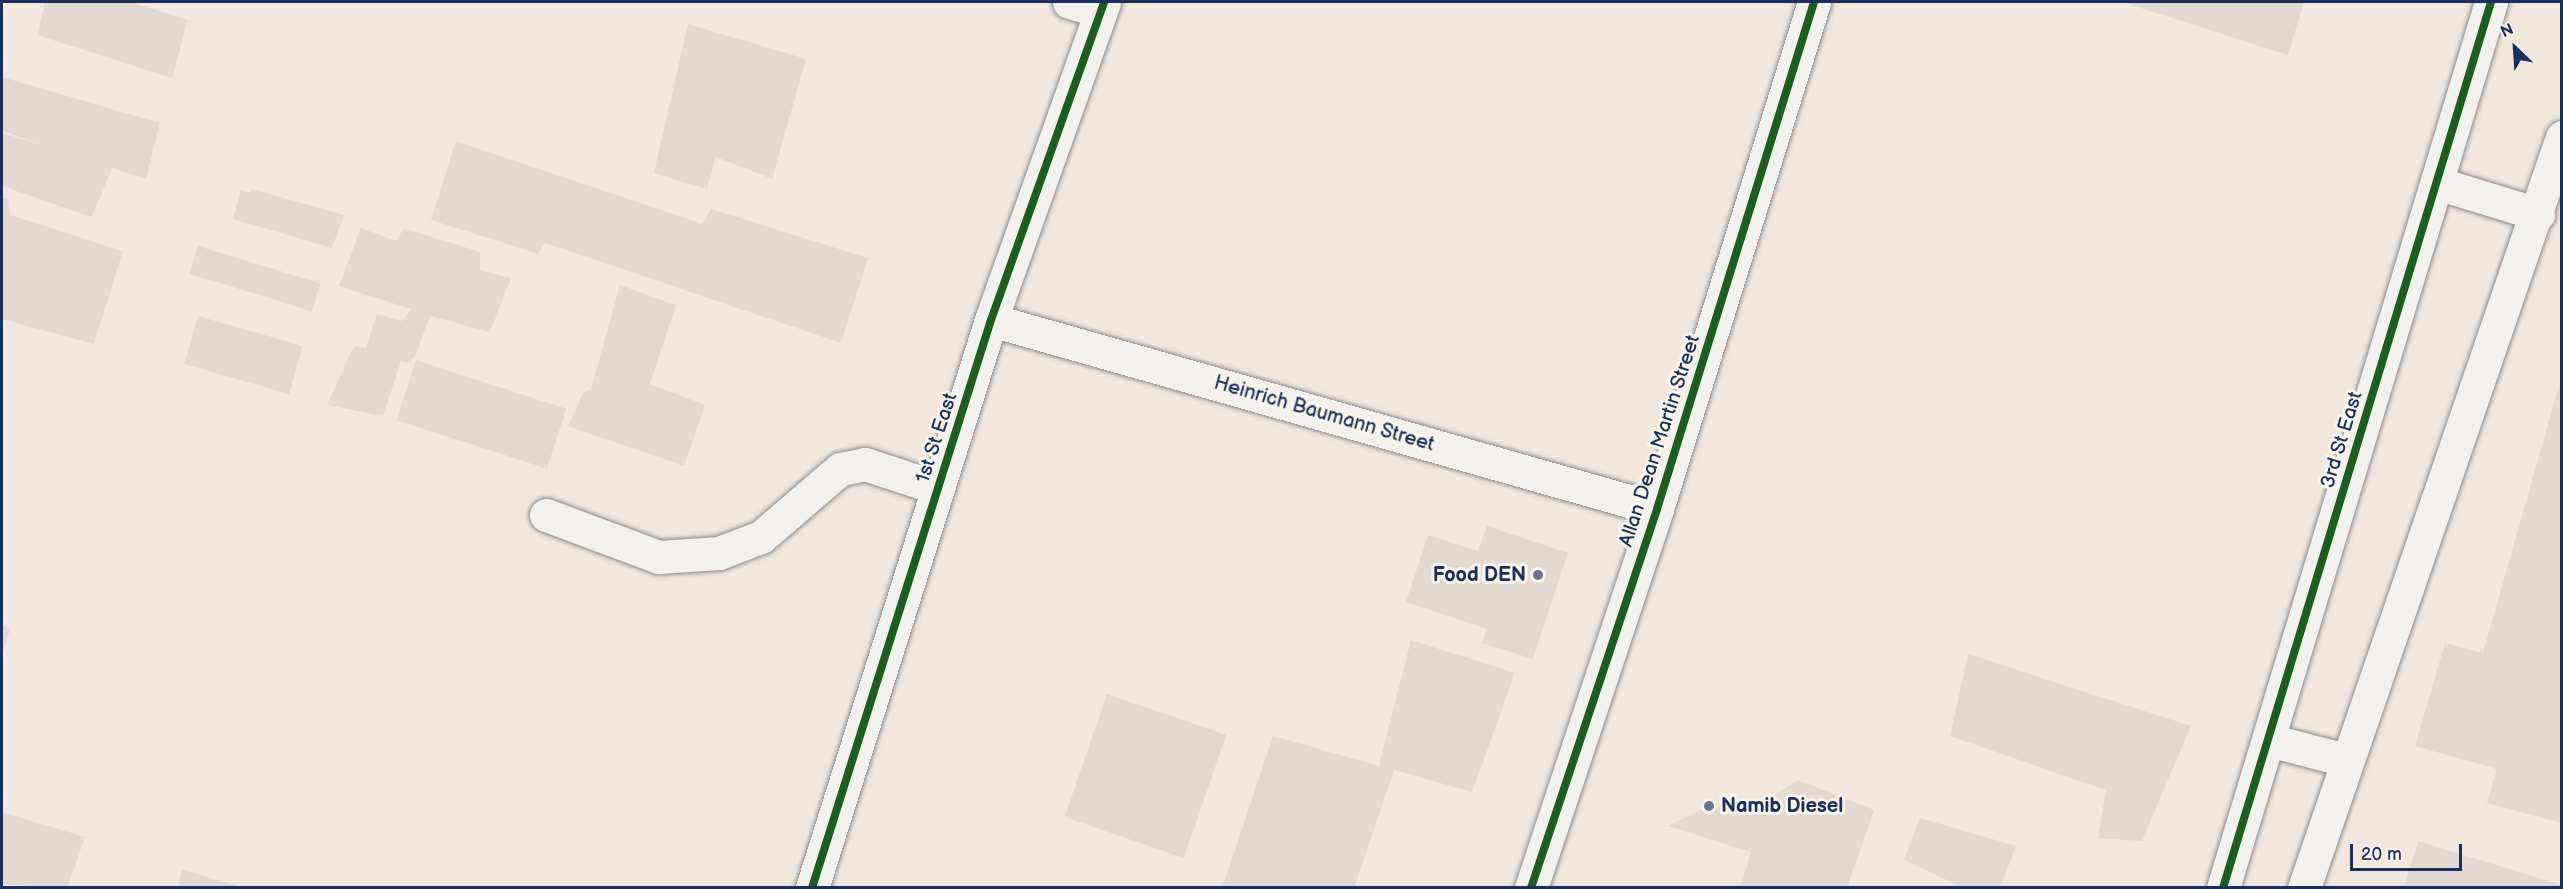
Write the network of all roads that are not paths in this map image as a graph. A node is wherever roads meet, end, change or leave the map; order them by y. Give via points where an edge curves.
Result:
1 (1069, 2) edge
2 (1814, 2) edge
3 (2491, 2) edge
4 (1102, 6) edge
5 (2562, 137) edge
6 (2437, 183) junction
7 (2538, 214) junction
8 (991, 320) junction
9 (938, 488) junction
10 (1657, 508) junction
11 (546, 515) dead end
12 (2269, 740) junction
13 (2346, 760) junction
14 (813, 888) edge
15 (1531, 888) edge
16 (2223, 888) edge
17 (2304, 888) edge

1 - 4 street
2 - 10 street, Allan Dean Martin Street
3 - 6 street, 3rd St East
4 - 8 street, 1st St East
5 - 7 street
6 - 7 street
6 - 12 street, 3rd St East
7 - 13 street
8 - 9 street, 1st St East
8 - 10 street, Heinrich Baumann Street
9 - 11 street via 865,464 840,469 761,537 719,553 660,557
9 - 14 street, 1st St East
10 - 15 street, Allan Dean Martin Street
12 - 13 street
12 - 16 street, 3rd St East
13 - 17 street

